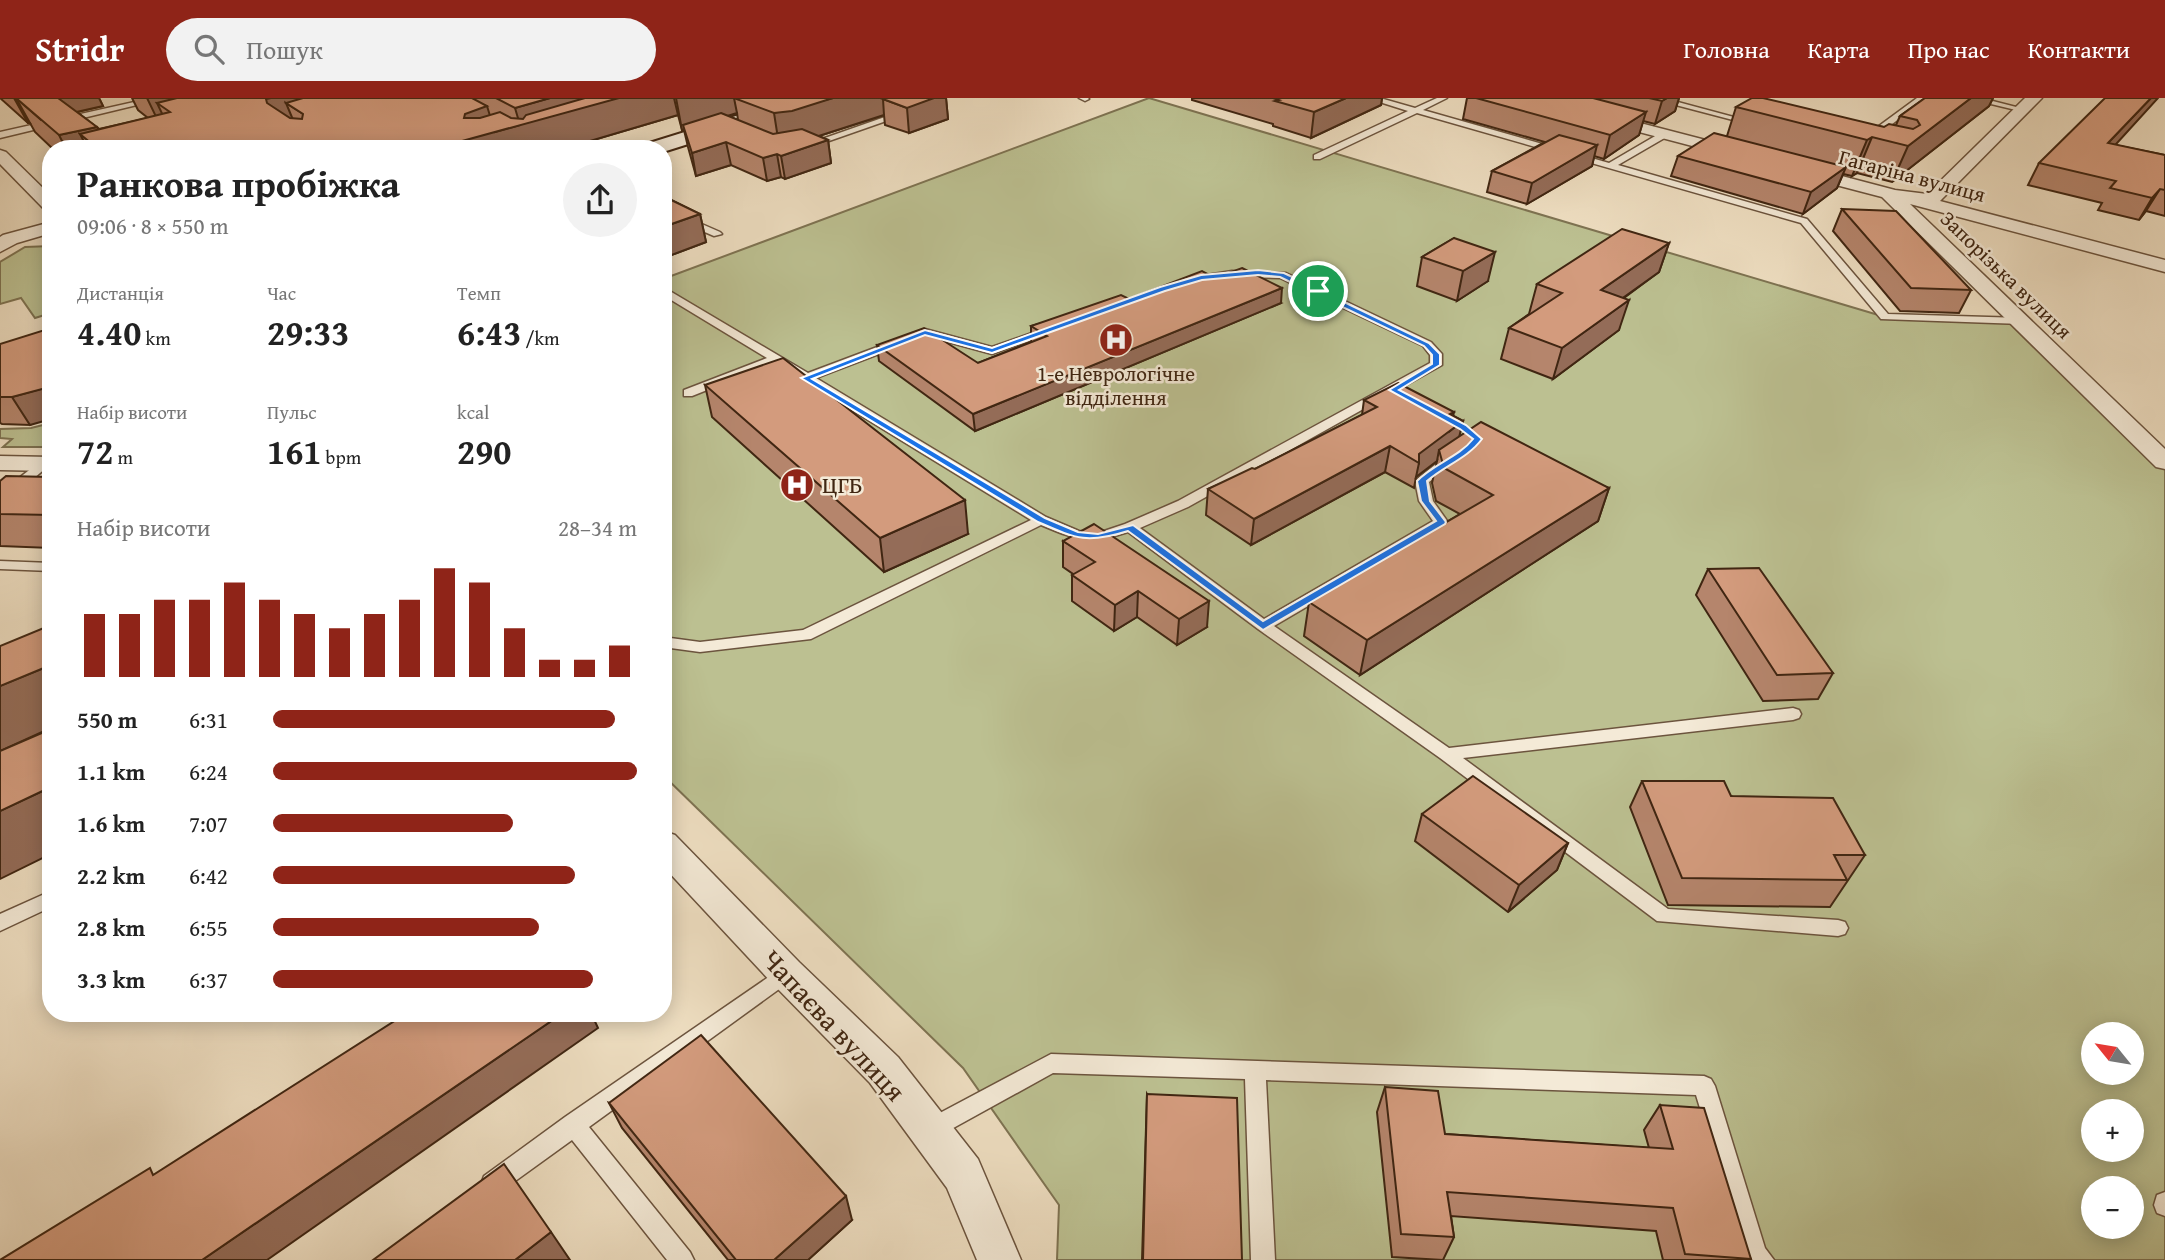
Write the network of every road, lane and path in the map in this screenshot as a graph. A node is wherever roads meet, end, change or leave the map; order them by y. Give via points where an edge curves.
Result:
1 (112, 98) edge
2 (162, 98) edge
3 (814, 98) edge
4 (1371, 98) edge
5 (1443, 98) edge
6 (1653, 98) edge
7 (1922, 98) edge
8 (1970, 98) edge
9 (1537, 99) edge
10 (2027, 104) edge
11 (124, 107) junction
12 (918, 109) edge
13 (1416, 111) junction
14 (68, 120) junction
15 (1760, 125) edge
16 (77, 127) edge
17 (718, 128) junction
18 (1665, 134) junction
19 (0, 135) edge
20 (741, 135) edge
21 (672, 142) edge
22 (799, 148) edge
23 (1854, 149) edge
24 (0, 155) edge
25 (1317, 157) dead end
26 (1757, 158) edge
27 (1784, 165) edge
28 (1610, 166) junction
29 (1889, 194) junction
30 (42, 197) edge
31 (672, 214) edge
32 (42, 230) edge
33 (718, 234) dead end
34 (0, 246) edge
35 (2165, 267) edge
36 (1175, 285) edge
37 (672, 296) edge
38 (2022, 321) junction
39 (1058, 327) edge
40 (774, 359) junction
41 (805, 378) junction
42 (688, 393) dead end
43 (1459, 455) edge
44 (0, 463) edge
45 (2165, 463) edge
46 (42, 464) edge
47 (42, 468) edge
48 (0, 500) edge
49 (1041, 520) junction
50 (1130, 527) junction
51 (0, 565) edge
52 (42, 567) edge
53 (1263, 626) junction
54 (672, 643) edge
55 (1793, 714) dead end
56 (1446, 754) junction
57 (672, 853) edge
58 (42, 902) edge
59 (0, 923) edge
60 (1838, 929) dead end
61 (786, 973) junction
62 (1255, 1070) junction
63 (573, 1124) junction
64 (929, 1130) junction
65 (476, 1196) edge
66 (682, 1260) edge
67 (999, 1260) edge
68 (1264, 1260) edge
69 (1762, 1260) edge

1 - 11 lane
2 - 11 lane
3 - 17 street
4 - 13 lane
5 - 13 lane
6 - 15 lane
7 - 23 lane
8 - 10 lane
9 - 18 street
10 - 29 street, Запорізька вулиця via 1931,200
11 - 14 lane
12 - 22 lane
13 - 25 lane
13 - 28 lane
14 - 16 lane
14 - 19 lane
17 - 20 lane
17 - 21 street
18 - 26 street
18 - 28 lane
24 - 30 street
27 - 29 street, Гагаріна вулиця
28 - 38 lane via 1804,221 1885,317
29 - 35 street, Гагаріна вулиця
29 - 38 street, Запорізька вулиця
31 - 33 lane
32 - 34 street
36 - 50 lane via 1232,274 1282,275 1427,344 1436,354 1436,365 1399,393
37 - 40 lane
38 - 45 street, Запорізька вулиця
39 - 41 lane via 992,351 925,332
40 - 41 lane
40 - 42 lane
41 - 49 lane
43 - 53 lane via 1422,481 1426,501 1441,522
44 - 46 street
47 - 48 lane
49 - 50 lane via 1076,535 1099,537
49 - 54 lane via 806,635 700,647
50 - 53 lane
51 - 52 lane
53 - 56 lane
55 - 56 lane
56 - 60 lane via 1664,916
57 - 61 street, Чапаєва вулиця
58 - 59 lane
61 - 63 lane
61 - 64 street, Чапаєва вулиця via 884,1069
62 - 64 lane via 1051,1062
62 - 68 lane
62 - 69 lane via 1704,1086 1756,1255
63 - 65 lane
63 - 66 lane
64 - 67 street, Чапаєва вулиця via 963,1174

